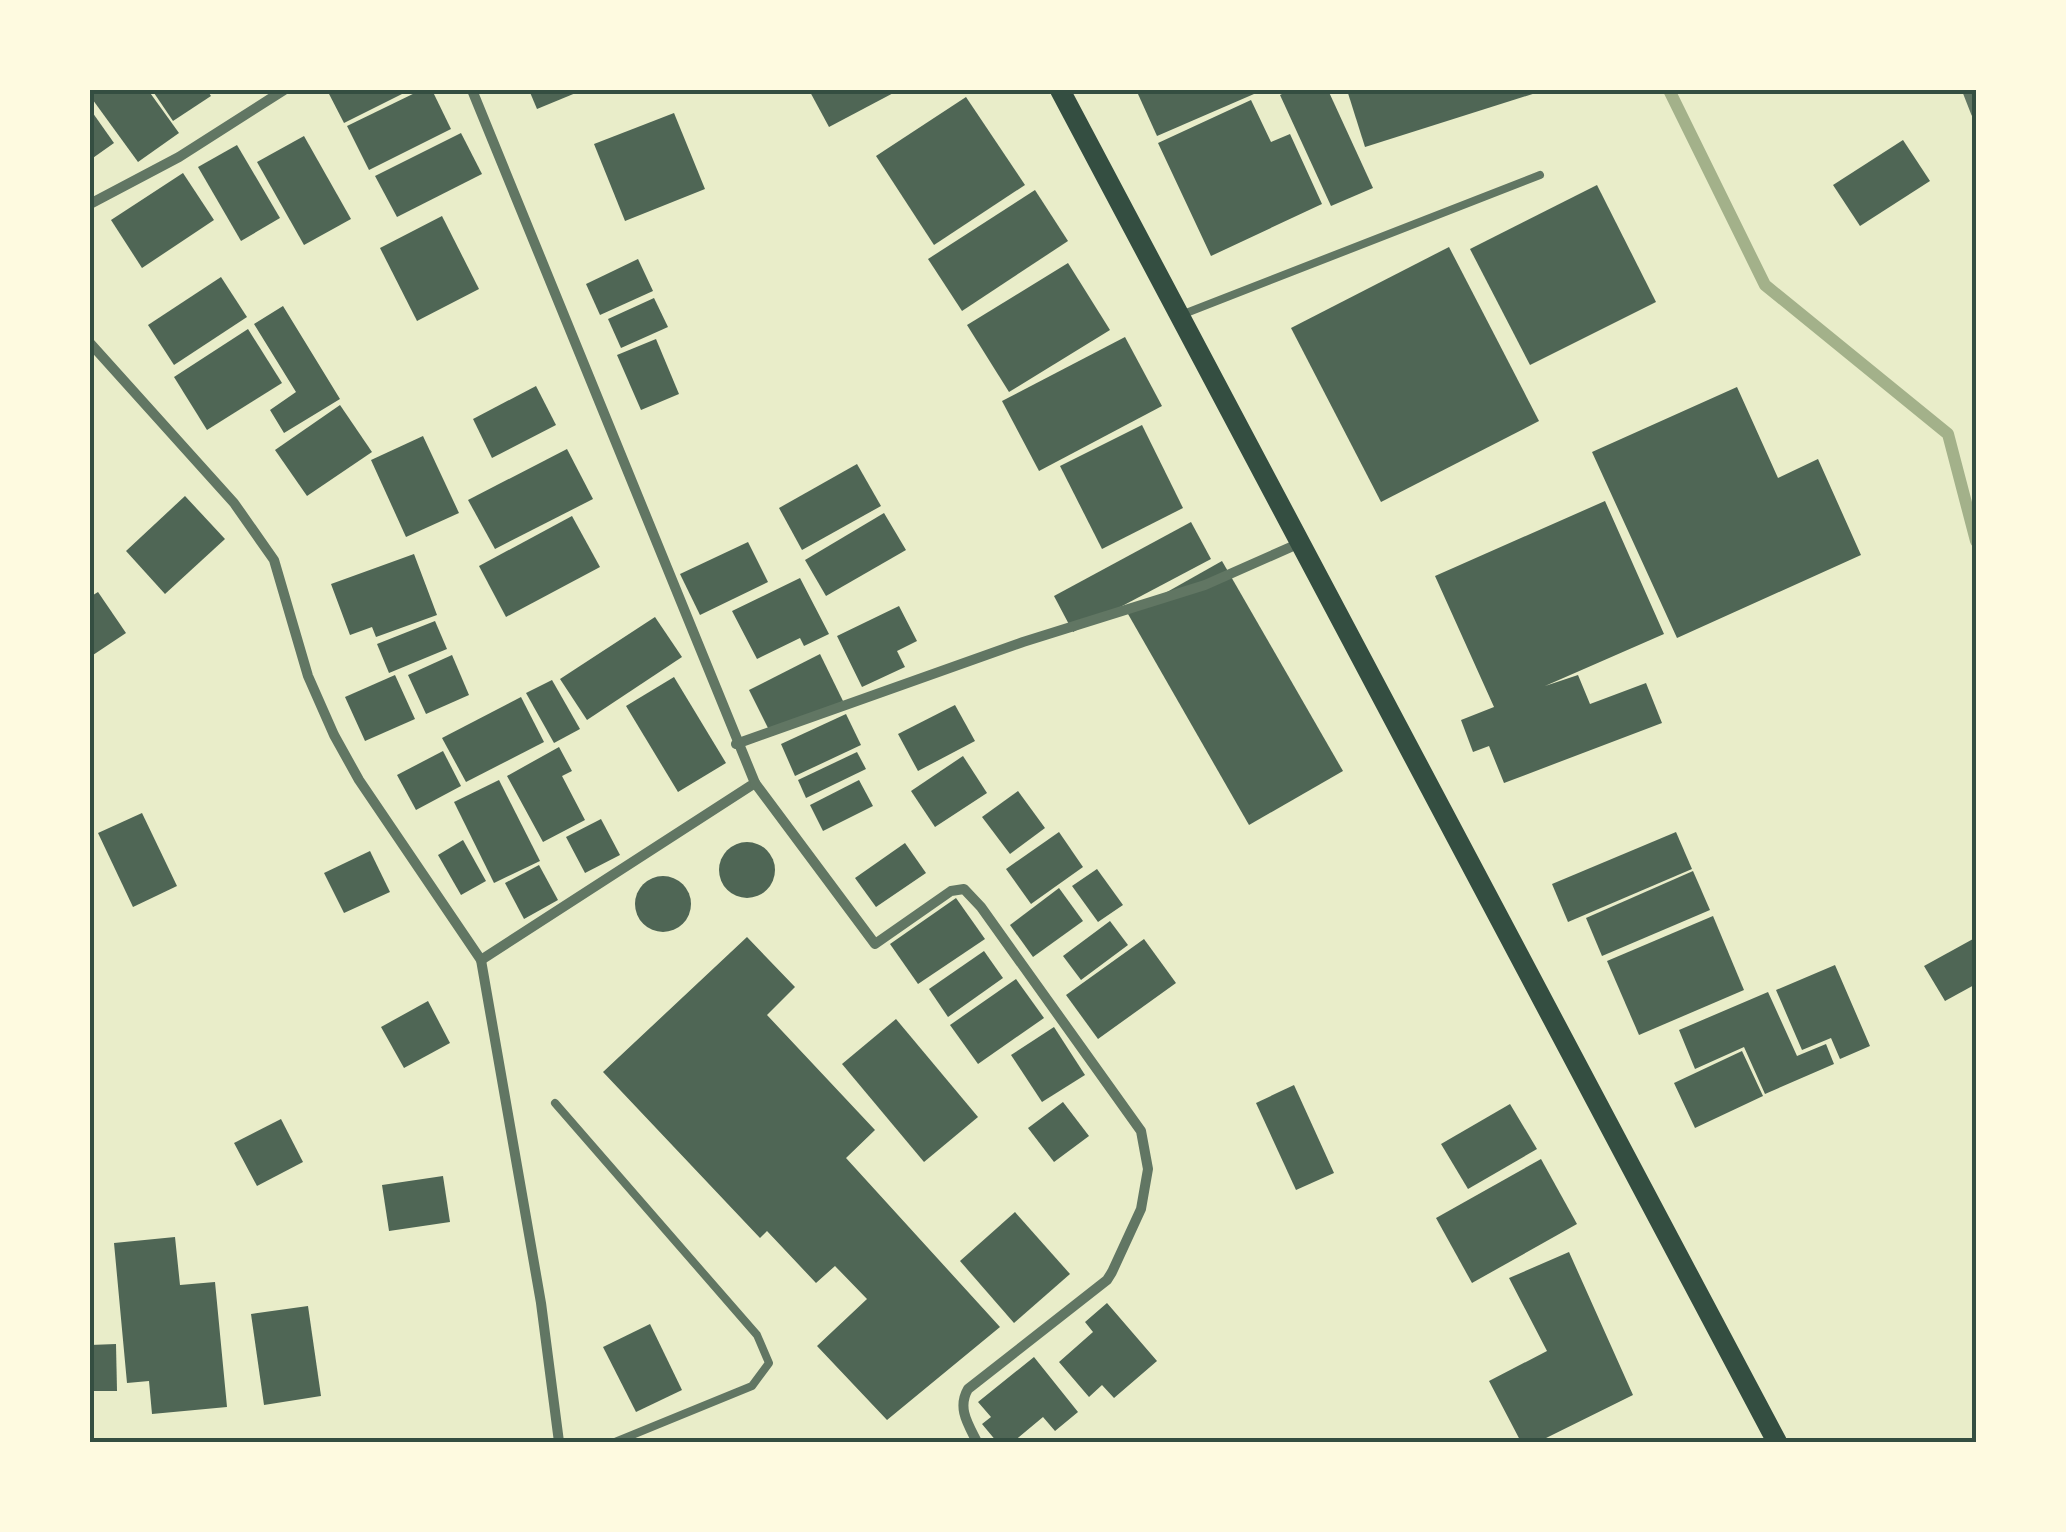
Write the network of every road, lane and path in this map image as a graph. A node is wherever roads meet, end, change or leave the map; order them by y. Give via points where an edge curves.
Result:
1 (284, 90) edge
2 (472, 90) edge
3 (1060, 90) edge
4 (1967, 90) edge
5 (1976, 114) edge
6 (1540, 175) dead end
7 (90, 204) edge
8 (1181, 315) junction
9 (90, 343) edge
10 (1301, 543) junction
11 (736, 744) junction
12 (755, 783) junction
13 (481, 960) junction
14 (554, 1103) dead end
15 (558, 1442) edge
16 (616, 1442) edge
17 (977, 1442) edge
18 (1777, 1442) edge

1 - 7 street
2 - 11 street
3 - 8 main road
4 - 5 street
6 - 8 lane
8 - 10 main road
9 - 13 street via 234,503 274,560 308,676 334,735
10 - 11 street via 1205,586 1023,642
10 - 18 main road
11 - 12 street
12 - 13 street
12 - 17 street via 876,944 950,891 964,889 1141,1131 1148,1169 1141,1209 1112,1272 968,1390 962,1403
13 - 15 street
14 - 16 lane via 757,1335 769,1363 752,1386

